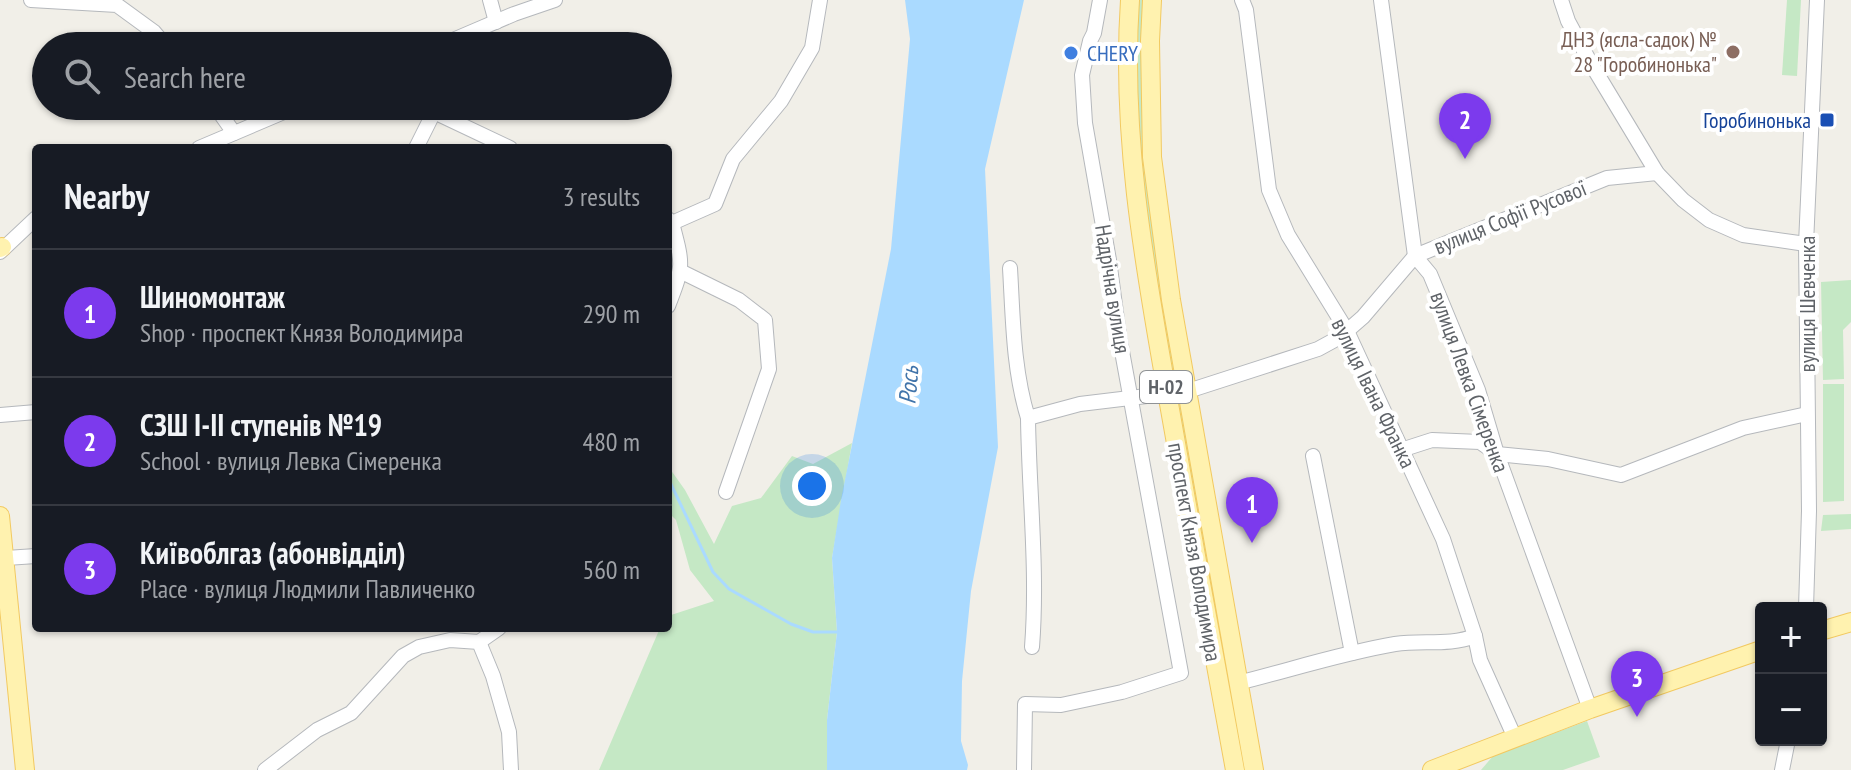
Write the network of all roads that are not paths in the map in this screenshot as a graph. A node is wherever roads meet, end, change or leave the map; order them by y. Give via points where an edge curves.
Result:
1 (31, 0) edge
2 (490, 0) edge
3 (555, 0) edge
4 (820, 0) edge
5 (1100, 0) edge
6 (1130, 0) edge
7 (1152, 0) edge
8 (1242, 0) edge
9 (1381, 0) edge
10 (1561, 0) edge
11 (1817, 0) edge
12 (496, 22) junction
13 (154, 32) edge
14 (472, 32) edge
15 (225, 120) edge
16 (265, 120) edge
17 (428, 120) edge
18 (455, 120) edge
19 (234, 133) junction
20 (208, 144) edge
21 (418, 144) edge
22 (502, 144) edge
23 (1657, 173) junction
24 (672, 220) edge
25 (32, 222) edge
26 (672, 227) edge
27 (1806, 244) junction
28 (1, 249) edge
29 (1415, 256) junction
30 (1010, 268) dead end
31 (682, 272) junction
32 (672, 296) edge
33 (1347, 331) junction
34 (1188, 391) junction
35 (1167, 394) junction
36 (1130, 397) junction
37 (32, 412) edge
38 (1807, 414) junction
39 (0, 415) edge
40 (1028, 418) junction
41 (1401, 450) junction
42 (1497, 454) junction
43 (1313, 456) dead end
44 (726, 492) dead end
45 (0, 516) edge
46 (32, 556) edge
47 (6, 558) junction
48 (1806, 602) edge
49 (1851, 622) edge
50 (1827, 629) edge
51 (493, 632) edge
52 (1475, 636) junction
53 (479, 642) junction
54 (1032, 647) dead end
55 (1755, 652) edge
56 (1352, 653) junction
57 (1238, 683) junction
58 (1590, 709) junction
59 (1515, 738) junction
60 (1787, 746) edge
61 (25, 770) edge
62 (265, 770) edge
63 (511, 770) edge
64 (1024, 770) edge
65 (1235, 770) edge
66 (1254, 770) edge
67 (1432, 770) edge
68 (1782, 770) edge

1 - 13 street via 117,5
2 - 12 street
3 - 12 street
4 - 24 street via 812,48 781,101 733,159 715,204
5 - 36 street, Надрічна вулиця via 1082,75 1085,123
6 - 35 main road, проспект Князя Володимира / Н-02 via 1131,152
7 - 34 main road, проспект Князя Володимира / Н-02 via 1152,157
8 - 33 street, вулиця Івана Франка via 1269,190 1288,235
9 - 29 street, вулиця Левка Сімеренка
10 - 23 street via 1590,62
11 - 27 street, вулиця Шевченка
12 - 14 street
15 - 19 street
16 - 19 street
17 - 21 street
18 - 22 street
19 - 20 street
23 - 27 street via 1709,220 1743,235
23 - 29 street, вулиця Софії Русової via 1607,178
25 - 28 street
26 - 31 street
27 - 38 street, вулиця Шевченка
29 - 33 street, вулиця Софії Русової
29 - 42 street, вулиця Левка Сімеренка via 1430,274 1478,390
30 - 40 street via 1016,354
31 - 32 street
31 - 44 street via 739,300 765,320 769,369
33 - 34 street, вулиця Софії Русової via 1318,349
33 - 41 street, вулиця Івана Франка
34 - 35 street, вулиця Софії Русової
34 - 57 main road, проспект Князя Володимира / Н-02
35 - 36 street, вулиця Софії Русової
35 - 65 main road, проспект Князя Володимира / Н-02
36 - 40 street, вулиця Софії Русової
36 - 64 street, Надрічна вулиця via 1181,673 1061,705 1025,704
37 - 39 street
38 - 42 street via 1743,428 1621,475
38 - 48 street, вулиця Шевченка
40 - 54 street via 1036,601
41 - 42 street via 1432,440 1480,442
41 - 52 street, вулиця Івана Франка via 1443,539
42 - 58 street, вулиця Левка Сімеренка
43 - 56 street
45 - 47 main road
46 - 47 street
47 - 61 main road
49 - 50 main road
51 - 53 street
52 - 56 street via 1458,643 1399,644
52 - 59 street, вулиця Івана Франка via 1480,660
53 - 62 street via 450,640 411,651 351,713 317,730
53 - 63 street via 509,732
55 - 58 main road
56 - 57 street
57 - 66 main road, проспект Князя Володимира / Н-02
58 - 59 main road
59 - 67 main road
60 - 68 street

